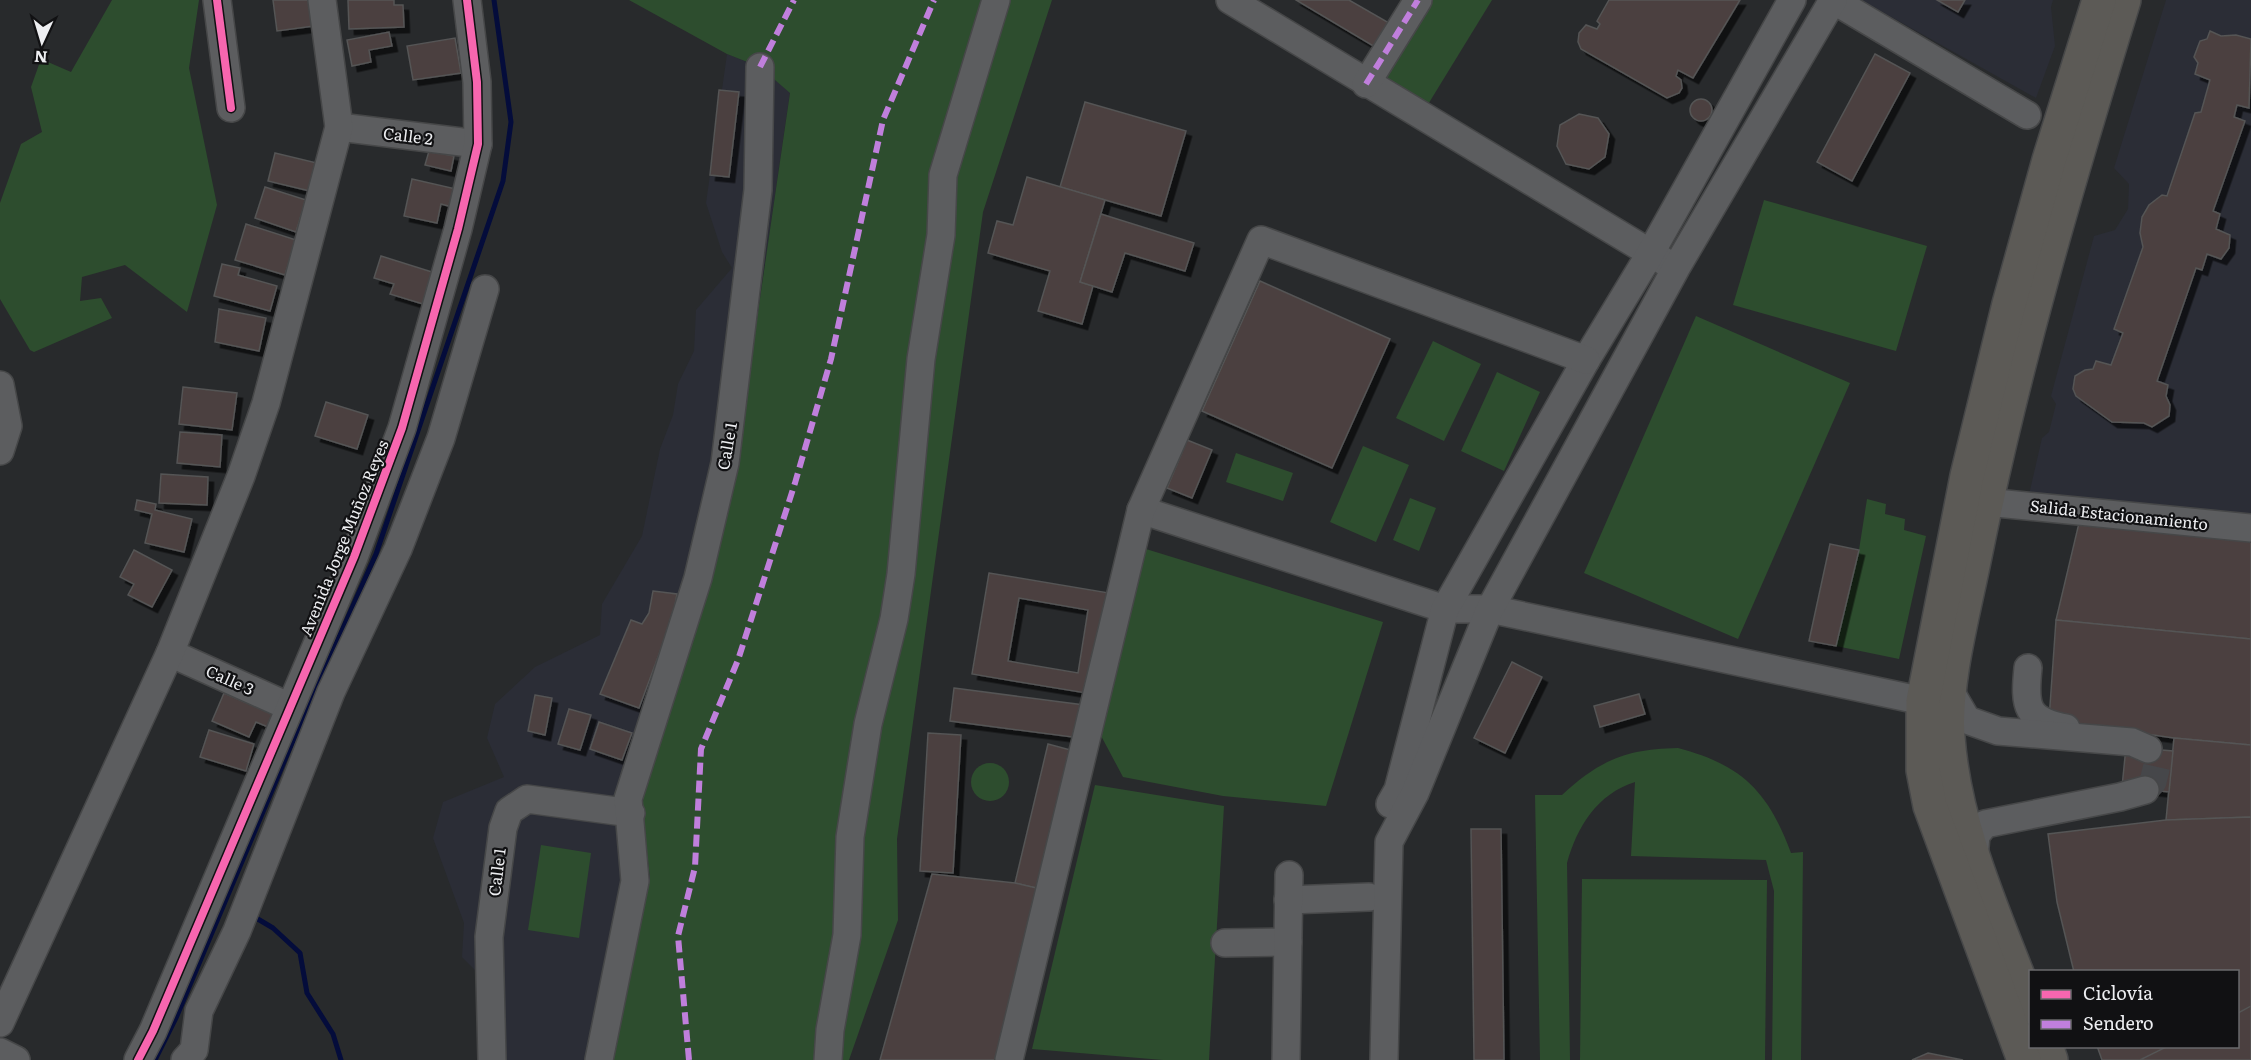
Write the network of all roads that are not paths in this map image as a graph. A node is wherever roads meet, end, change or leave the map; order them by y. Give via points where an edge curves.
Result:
1 (217, 0) edge
2 (322, 0) edge
3 (467, 0) edge
4 (996, 0) edge
5 (1230, 0) edge
6 (1418, 0) edge
7 (1792, 0) edge
8 (1833, 0) edge
9 (2111, 2) edge
10 (760, 67) dead end
11 (1366, 84) junction
12 (231, 108) dead end
13 (2027, 115) dead end
14 (339, 127) junction
15 (478, 144) junction
16 (1650, 254) junction
17 (1676, 268) junction
18 (485, 289) dead end
19 (1586, 360) junction
20 (0, 386) edge
21 (0, 452) edge
22 (1974, 500) junction
23 (1141, 510) junction
24 (2251, 528) edge
25 (1949, 567) junction
26 (1444, 609) junction
27 (1490, 609) junction
28 (170, 653) junction
29 (2028, 668) dead end
30 (1936, 696) junction
31 (290, 707) junction
32 (2102, 740) junction
33 (2148, 749) dead end
34 (1939, 787) dead end
35 (2145, 789) dead end
36 (2120, 797) junction
37 (2007, 808) dead end
38 (631, 813) junction
39 (1974, 859) junction
40 (1369, 897) junction
41 (1288, 942) junction
42 (1225, 943) dead end
43 (2029, 1001) edge
44 (0, 1023) edge
45 (0, 1052) edge
46 (16, 1060) edge
47 (138, 1060) edge
48 (185, 1060) edge
49 (492, 1060) edge
50 (599, 1060) edge
51 (828, 1060) edge
52 (1009, 1060) edge
53 (1286, 1060) edge
54 (1368, 1060) edge
55 (1384, 1060) edge
56 (2024, 1060) edge

1 - 12 street
2 - 14 street
3 - 15 street, Avenida Jorge Muñoz Reyes via 477,82
4 - 51 street via 943,175 941,235 921,358 901,574 868,724 850,837 847,935
5 - 11 street
6 - 11 street
7 - 16 street
8 - 13 street
8 - 17 street
9 - 22 main road via 2049,160 2012,293 1983,402
10 - 38 street, Calle 1 via 758,190 725,463 698,578 628,798
11 - 16 street
14 - 15 street, Calle 2
14 - 28 street via 266,403
15 - 31 street, Avenida Jorge Muñoz Reyes via 402,428 354,557
16 - 17 street
16 - 19 street
17 - 27 street
18 - 48 street via 441,438 407,527 332,692 237,931 199,1011 194,1050
19 - 23 street via 1261,240
19 - 26 street
20 - 21 street via 8,426
22 - 24 street, Salida Estacionamiento
22 - 25 main road
22 - 30 main road
23 - 26 street
23 - 52 street
25 - 30 main road
25 - 34 street via 1954,598 1937,692
26 - 27 street
26 - 40 street via 1398,790 1373,832
27 - 30 street
27 - 55 street via 1414,793 1389,842
28 - 31 street, Calle 3
28 - 44 street
29 - 32 street via 2026,693 2035,718
30 - 32 street via 1968,720 1998,731
30 - 39 main road via 1948,736 1963,828
30 - 56 main road via 1923,770 1930,806
31 - 47 street, Avenida Jorge Muñoz Reyes
32 - 33 street via 2133,742
35 - 36 street
36 - 37 street via 2086,794
36 - 39 street via 1984,824 1976,835
38 - 49 street, Calle 1 via 527,799 509,811 503,828 489,937
38 - 50 street, Calle 1 via 635,880
39 - 43 main road
40 - 41 street via 1289,888
40 - 54 street
41 - 42 street
41 - 53 street
45 - 46 street

